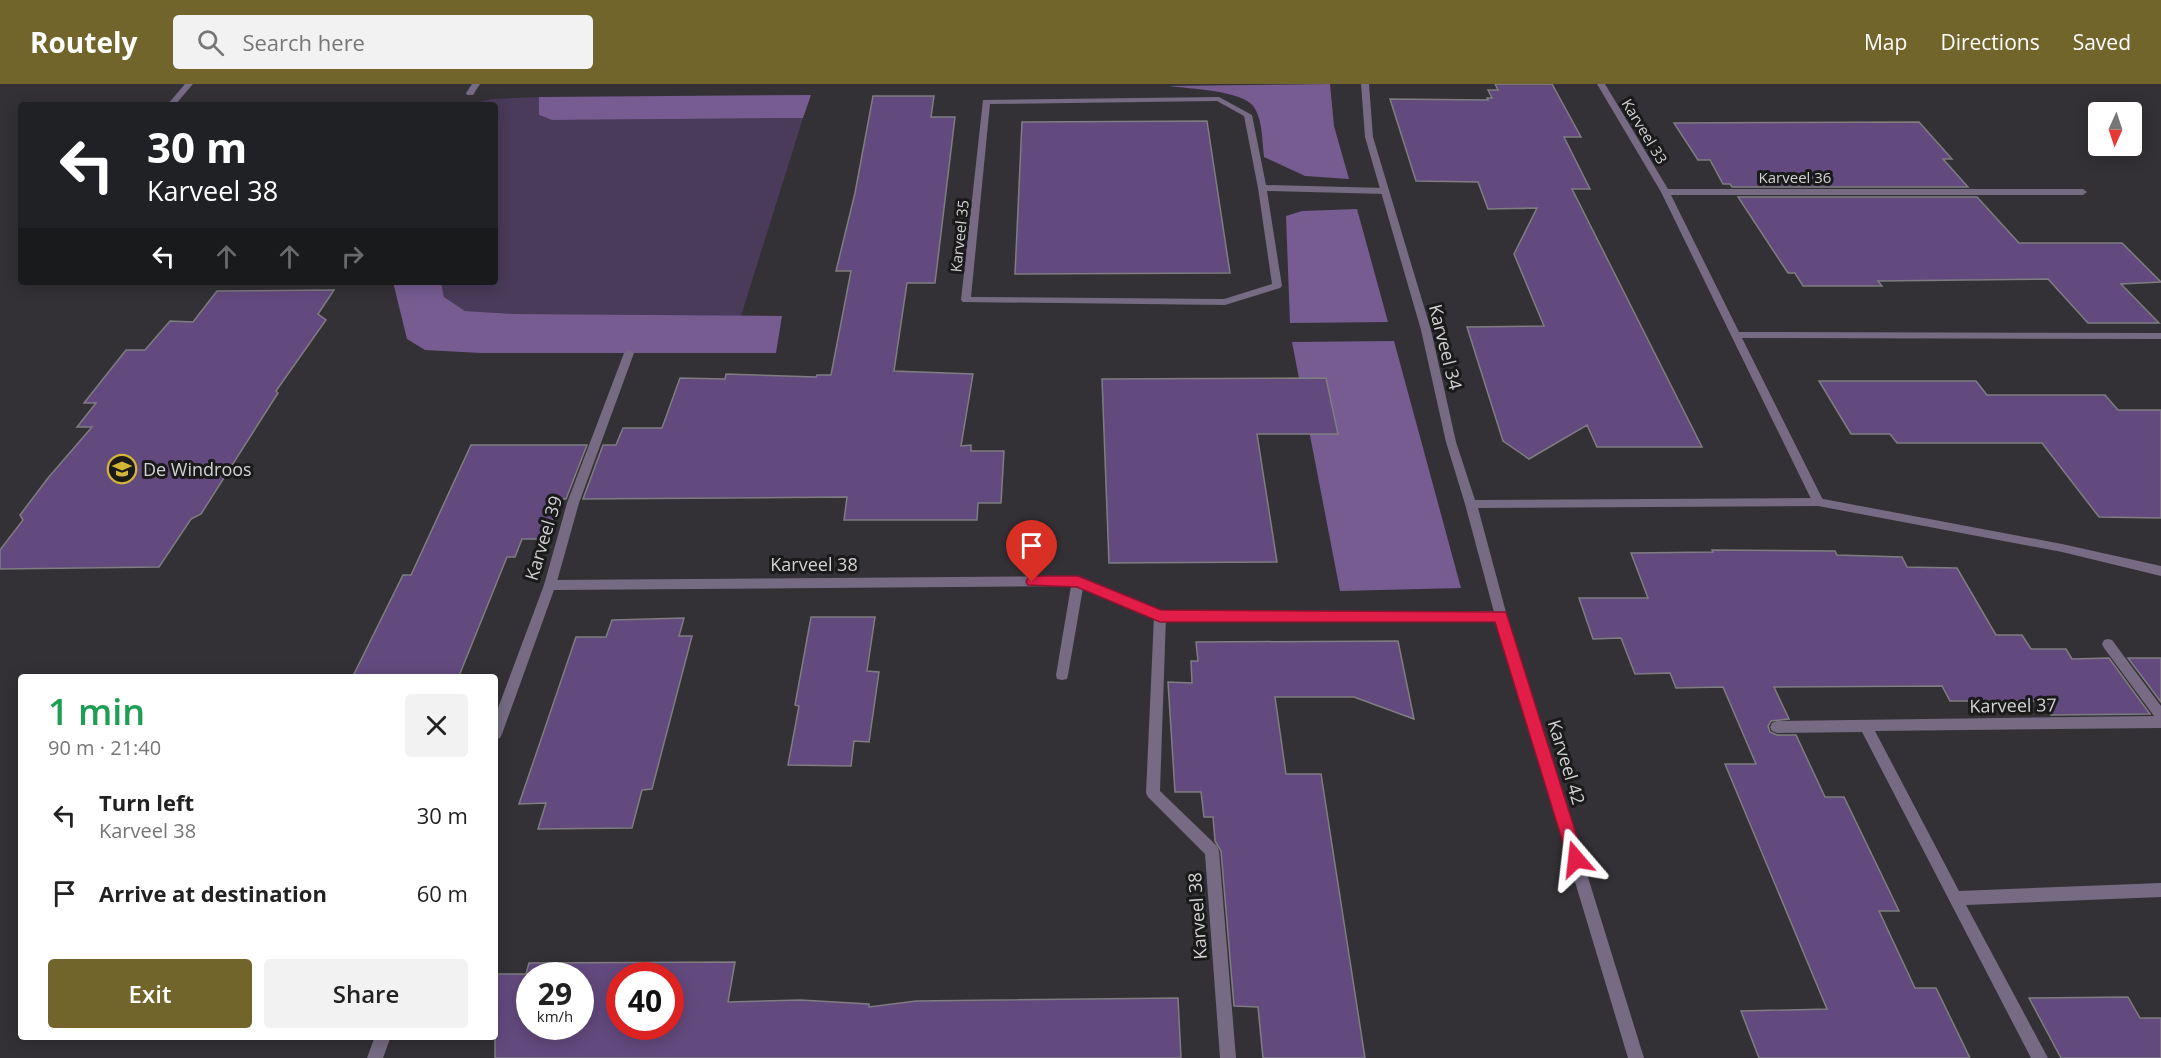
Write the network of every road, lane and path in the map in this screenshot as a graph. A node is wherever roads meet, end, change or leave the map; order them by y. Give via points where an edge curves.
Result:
1 (189, 84) edge
2 (476, 84) edge
3 (1365, 84) edge
4 (1601, 84) edge
5 (470, 93) dead end
6 (174, 102) edge
7 (1262, 188) junction
8 (1385, 191) junction
9 (1665, 192) junction
10 (2083, 192) dead end
11 (1736, 334) junction
12 (2161, 336) edge
13 (629, 353) dead end
14 (1818, 502) junction
15 (1471, 504) junction
16 (2161, 571) edge
17 (1078, 581) junction
18 (550, 585) junction
19 (1160, 616) junction
20 (1501, 616) junction
21 (2108, 644) dead end
22 (1062, 675) dead end
23 (2161, 717) edge
24 (2161, 722) edge
25 (498, 726) edge
26 (1777, 727) dead end
27 (1866, 727) junction
28 (2161, 890) edge
29 (1955, 898) junction
30 (382, 1040) edge
31 (375, 1058) edge
32 (1228, 1058) edge
33 (1636, 1058) edge
34 (2040, 1058) edge

1 - 6 street
2 - 5 street
3 - 8 street, Karveel 34 via 1369,137
4 - 9 street, Karveel 33
7 - 7 street, Karveel 35 via 1277,286 1225,302 966,300 986,102 1218,99 1248,115
7 - 8 street
8 - 15 street, Karveel 34
9 - 10 street, Karveel 36
9 - 11 street
11 - 12 street
11 - 14 street
13 - 18 street, Karveel 39 via 573,503
14 - 15 street
14 - 16 street via 2039,543
15 - 20 street, Karveel 34
17 - 18 street, Karveel 38
17 - 19 street, Karveel 38
17 - 22 street
18 - 25 street, Karveel 39
19 - 20 street, Karveel 38
19 - 32 street, Karveel 38 via 1153,793 1212,851
20 - 33 street, Karveel 42
21 - 23 street
24 - 27 street, Karveel 37
26 - 27 street, Karveel 37
27 - 29 street
28 - 29 street
29 - 34 street
30 - 31 street

